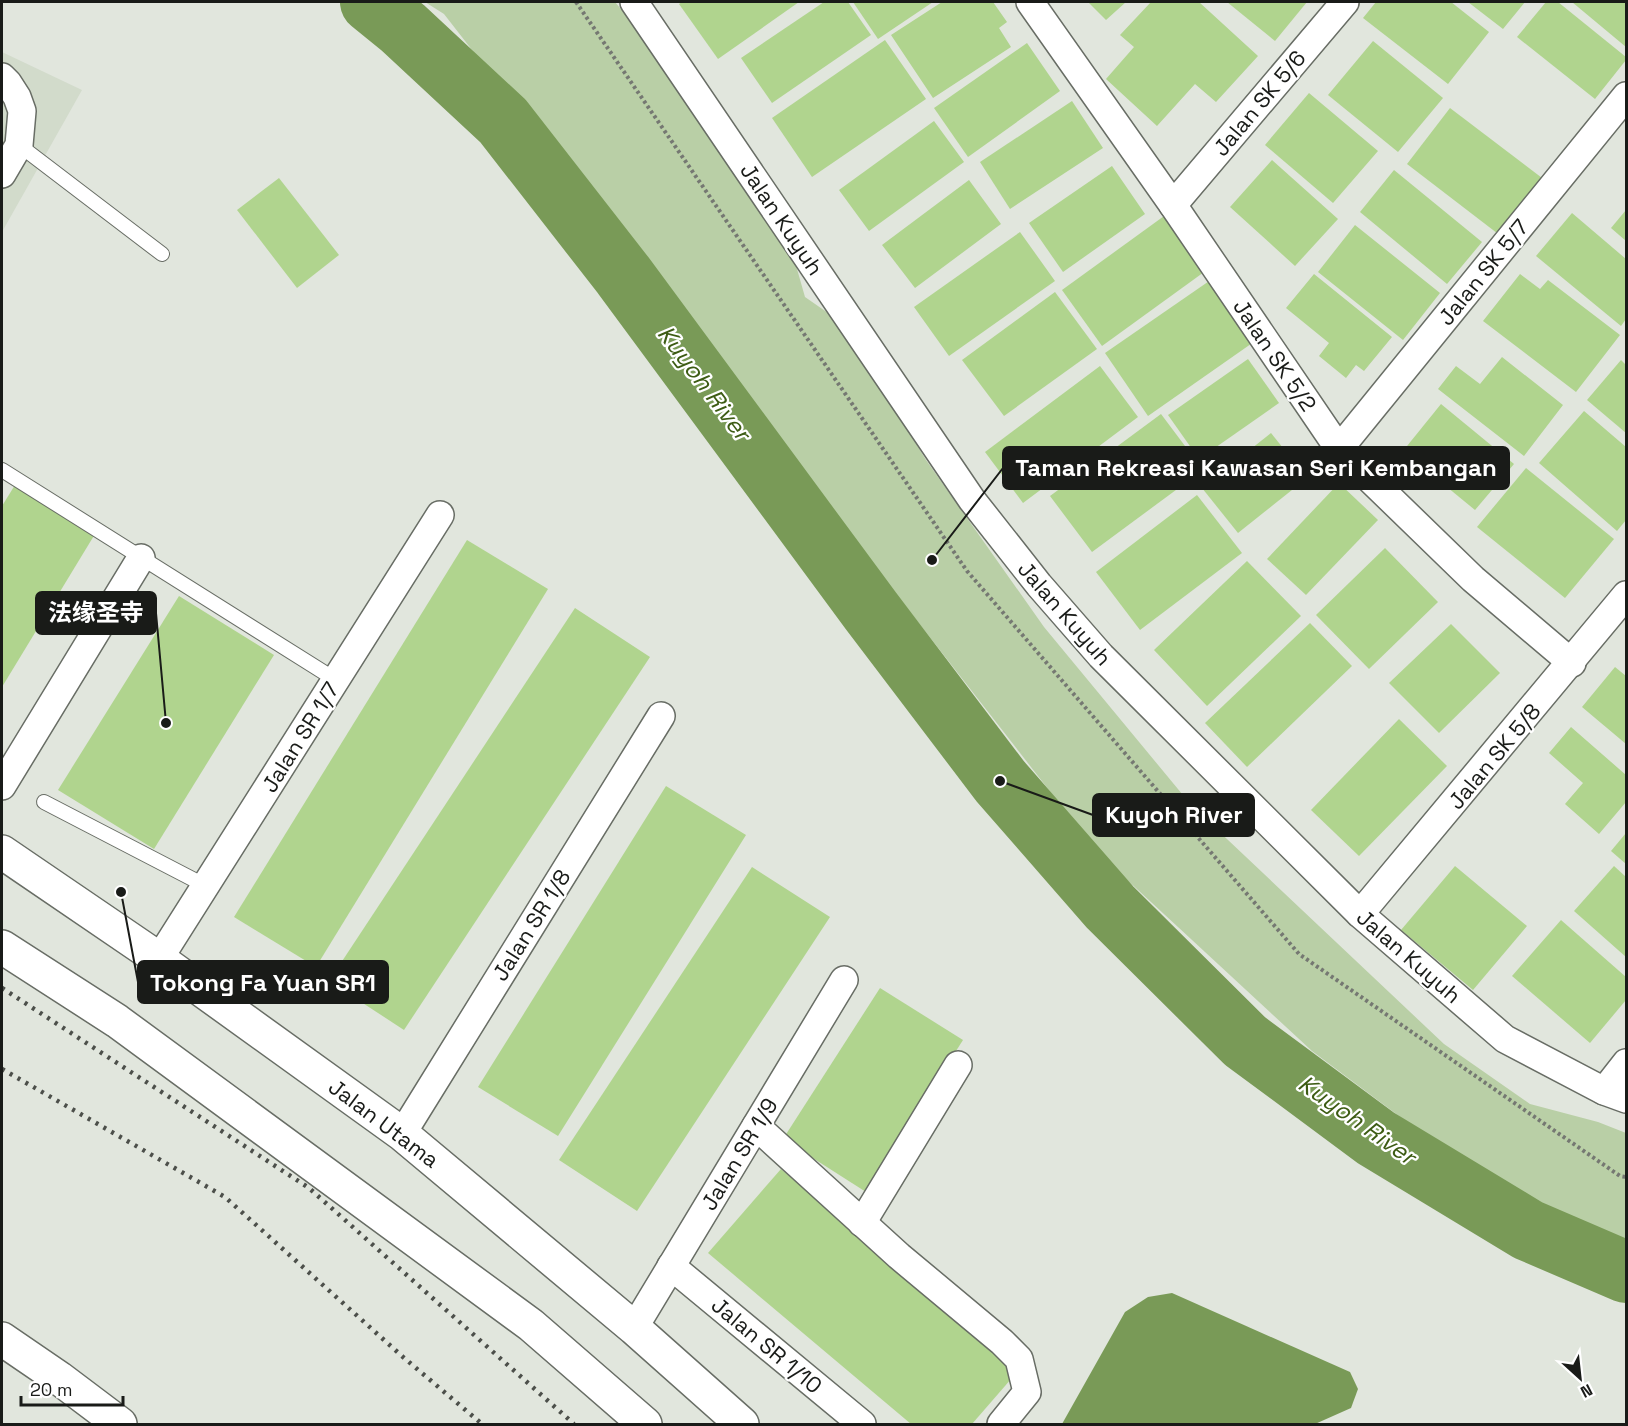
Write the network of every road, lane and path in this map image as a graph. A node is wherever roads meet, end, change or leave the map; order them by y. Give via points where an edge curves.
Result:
1 (634, 2) edge
2 (1030, 2) edge
3 (1345, 2) edge
4 (2, 77) edge
5 (1626, 96) edge
6 (18, 145) junction
7 (2, 174) edge
8 (1173, 205) junction
9 (162, 254) dead end
10 (1340, 449) junction
11 (2, 470) edge
12 (440, 515) dead end
13 (141, 558) junction
14 (1626, 595) edge
15 (1572, 663) junction
16 (336, 680) junction
17 (661, 716) dead end
18 (2, 786) edge
19 (44, 802) dead end
20 (2, 852) edge
21 (206, 886) junction
22 (1360, 915) junction
23 (2, 947) edge
24 (159, 959) junction
25 (844, 980) dead end
26 (1626, 1063) edge
27 (958, 1065) dead end
28 (1615, 1095) edge
29 (756, 1126) junction
30 (402, 1134) junction
31 (862, 1223) junction
32 (671, 1266) junction
33 (634, 1328) junction
34 (2, 1339) edge
35 (120, 1425) edge
36 (645, 1425) edge
37 (742, 1425) edge
38 (862, 1425) edge
39 (1001, 1425) edge

1 - 22 street, Jalan Kuyuh via 972,500 1039,585 1101,656
2 - 8 street, Jalan SK 5/2
3 - 8 street, Jalan SK 5/6
4 - 6 street via 22,111
5 - 10 street, Jalan SK 5/7
6 - 7 street
6 - 9 lane
8 - 10 street, Jalan SK 5/2
10 - 15 street, Jalan SK 5/2 via 1473,579
11 - 13 lane
12 - 16 street, Jalan SR 1/7
13 - 16 lane
13 - 18 street
14 - 15 street, Jalan SK 5/8
15 - 22 street, Jalan SK 5/8
16 - 21 street, Jalan SR 1/7
17 - 30 street, Jalan SR 1/8
19 - 21 lane
20 - 24 main road, Jalan Utama
21 - 24 street, Jalan SR 1/7
22 - 28 street, Jalan Kuyuh via 1505,1039
23 - 36 main road via 117,1021 531,1325
24 - 30 main road, Jalan Utama
25 - 29 street, Jalan SR 1/9
26 - 28 street
27 - 31 street
29 - 31 street
29 - 32 street, Jalan SR 1/9
30 - 33 main road, Jalan Utama
31 - 39 street via 1019,1359 1027,1392
32 - 33 street, Jalan SR 1/9
32 - 38 street, Jalan SR 1/10
33 - 37 main road, Jalan Utama
34 - 35 main road

